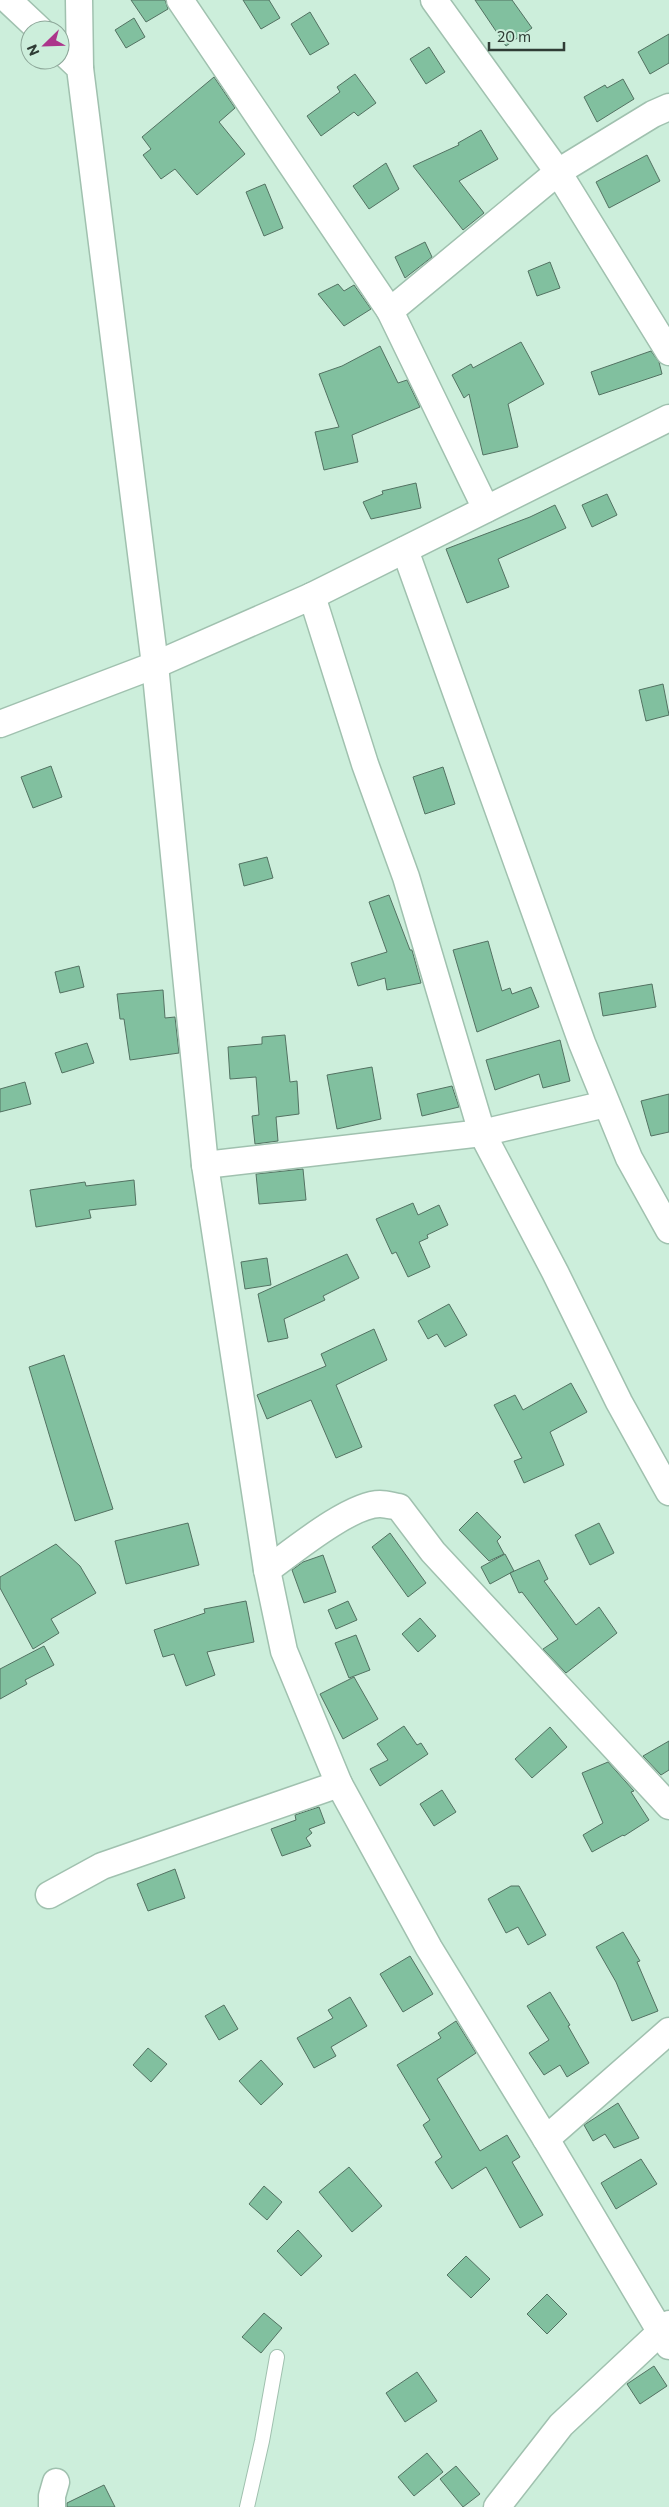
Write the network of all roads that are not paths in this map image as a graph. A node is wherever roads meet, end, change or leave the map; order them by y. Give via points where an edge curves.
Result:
1 (8, 0) edge
2 (79, 0) edge
3 (180, 0) edge
4 (434, 0) edge
5 (29, 20) edge
6 (70, 58) edge
7 (80, 68) junction
8 (669, 107) edge
9 (558, 172) junction
10 (390, 311) junction
11 (669, 352) edge
12 (669, 418) edge
13 (486, 509) junction
14 (405, 550) junction
15 (312, 596) junction
16 (155, 665) junction
17 (0, 724) edge
18 (606, 1104) junction
19 (482, 1133) junction
20 (205, 1165) junction
21 (669, 1230) edge
22 (669, 1492) edge
23 (267, 1570) junction
24 (339, 1784) junction
25 (669, 1806) edge
26 (49, 1894) dead end
27 (669, 2030) edge
28 (546, 2138) junction
29 (666, 2334) edge
30 (276, 2357) dead end
31 (56, 2482) dead end
32 (52, 2507) edge
33 (247, 2507) edge
34 (497, 2507) edge

1 - 5 street
2 - 7 street
3 - 10 street
4 - 9 street
6 - 7 street
7 - 16 street
8 - 9 street
9 - 10 street
9 - 11 street
10 - 13 street
12 - 13 street
13 - 14 street
14 - 15 street
14 - 18 street via 514,859
15 - 16 street
15 - 19 street via 365,764 406,877
16 - 17 street
16 - 20 street
18 - 19 street
18 - 21 street via 630,1158
19 - 20 street
19 - 22 street via 619,1402
20 - 23 street
23 - 24 street via 284,1651
23 - 25 street via 326,1528 355,1512 379,1504 399,1507 433,1552
24 - 26 street via 102,1866
24 - 28 street via 429,1948
27 - 28 street
28 - 29 street
29 - 34 street via 562,2425
30 - 33 lane
31 - 32 street

